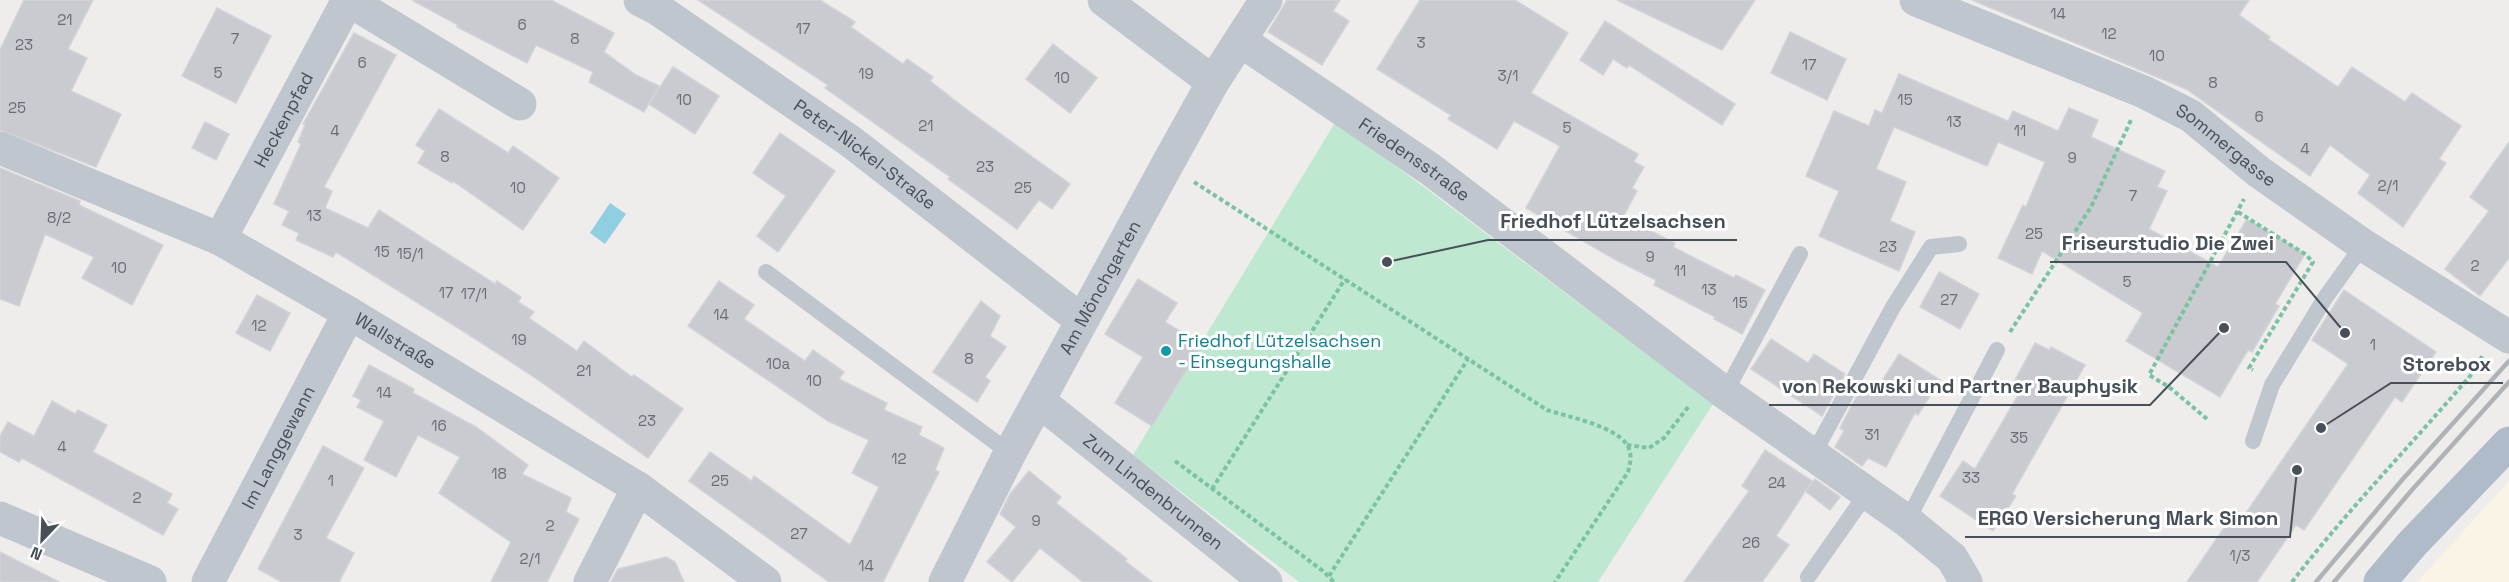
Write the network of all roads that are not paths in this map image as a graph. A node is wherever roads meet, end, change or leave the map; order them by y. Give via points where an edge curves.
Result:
1 (348, 0) edge
2 (1104, 0) edge
3 (1266, 0) edge
4 (1916, 0) edge
5 (652, 3) edge
6 (1241, 40) junction
7 (1213, 82) junction
8 (520, 104) dead end
9 (0, 148) edge
10 (220, 239) junction
11 (1959, 244) dead end
12 (2363, 245) junction
13 (1800, 254) dead end
14 (766, 272) dead end
15 (350, 314) junction
16 (1081, 320) junction
17 (2504, 326) edge
18 (1997, 350) road end
19 (1713, 384) junction
20 (1039, 401) junction
21 (2253, 441) dead end
22 (2509, 443) edge
23 (1010, 453) junction
24 (1812, 455) junction
25 (638, 488) junction
26 (1867, 493) junction
27 (0, 518) edge
28 (1907, 521) junction
29 (1808, 577) dead end
30 (150, 582) edge
31 (208, 582) edge
32 (590, 582) edge
33 (765, 582) edge
34 (945, 582) edge
35 (1266, 582) edge
36 (1966, 582) edge
37 (2380, 582) edge

1 - 8 street, Heckenpfad
1 - 10 street, Heckenpfad
2 - 7 street
3 - 6 street, Am Mönchgarten
4 - 12 street, Sommergasse via 2144,92 2191,116 2259,172
5 - 16 street, Peter-Nickel-Straße via 850,141
6 - 7 street, Am Mönchgarten
6 - 19 street, Friedensstraße via 1430,169
7 - 16 street, Am Mönchgarten
9 - 10 street, Wallstraße
10 - 15 street, Wallstraße
11 - 24 lane via 1931,248 1893,308
12 - 17 street, Sommergasse
12 - 21 lane via 2272,385
13 - 19 lane
14 - 23 lane
15 - 25 street, Wallstraße
15 - 31 street, Im Langgewann
16 - 20 street, Am Mönchgarten
18 - 28 lane
19 - 24 street, Friedensstraße
20 - 23 street, Am Mönchgarten
20 - 35 street, Zum Lindenbrunnen
22 - 37 main road
23 - 34 street, Am Mönchgarten
24 - 26 street, Friedensstraße
25 - 32 street
25 - 33 street, Wallstraße
26 - 28 street, Friedensstraße
26 - 29 lane
27 - 30 street
28 - 36 street, Friedensstraße via 1952,558

